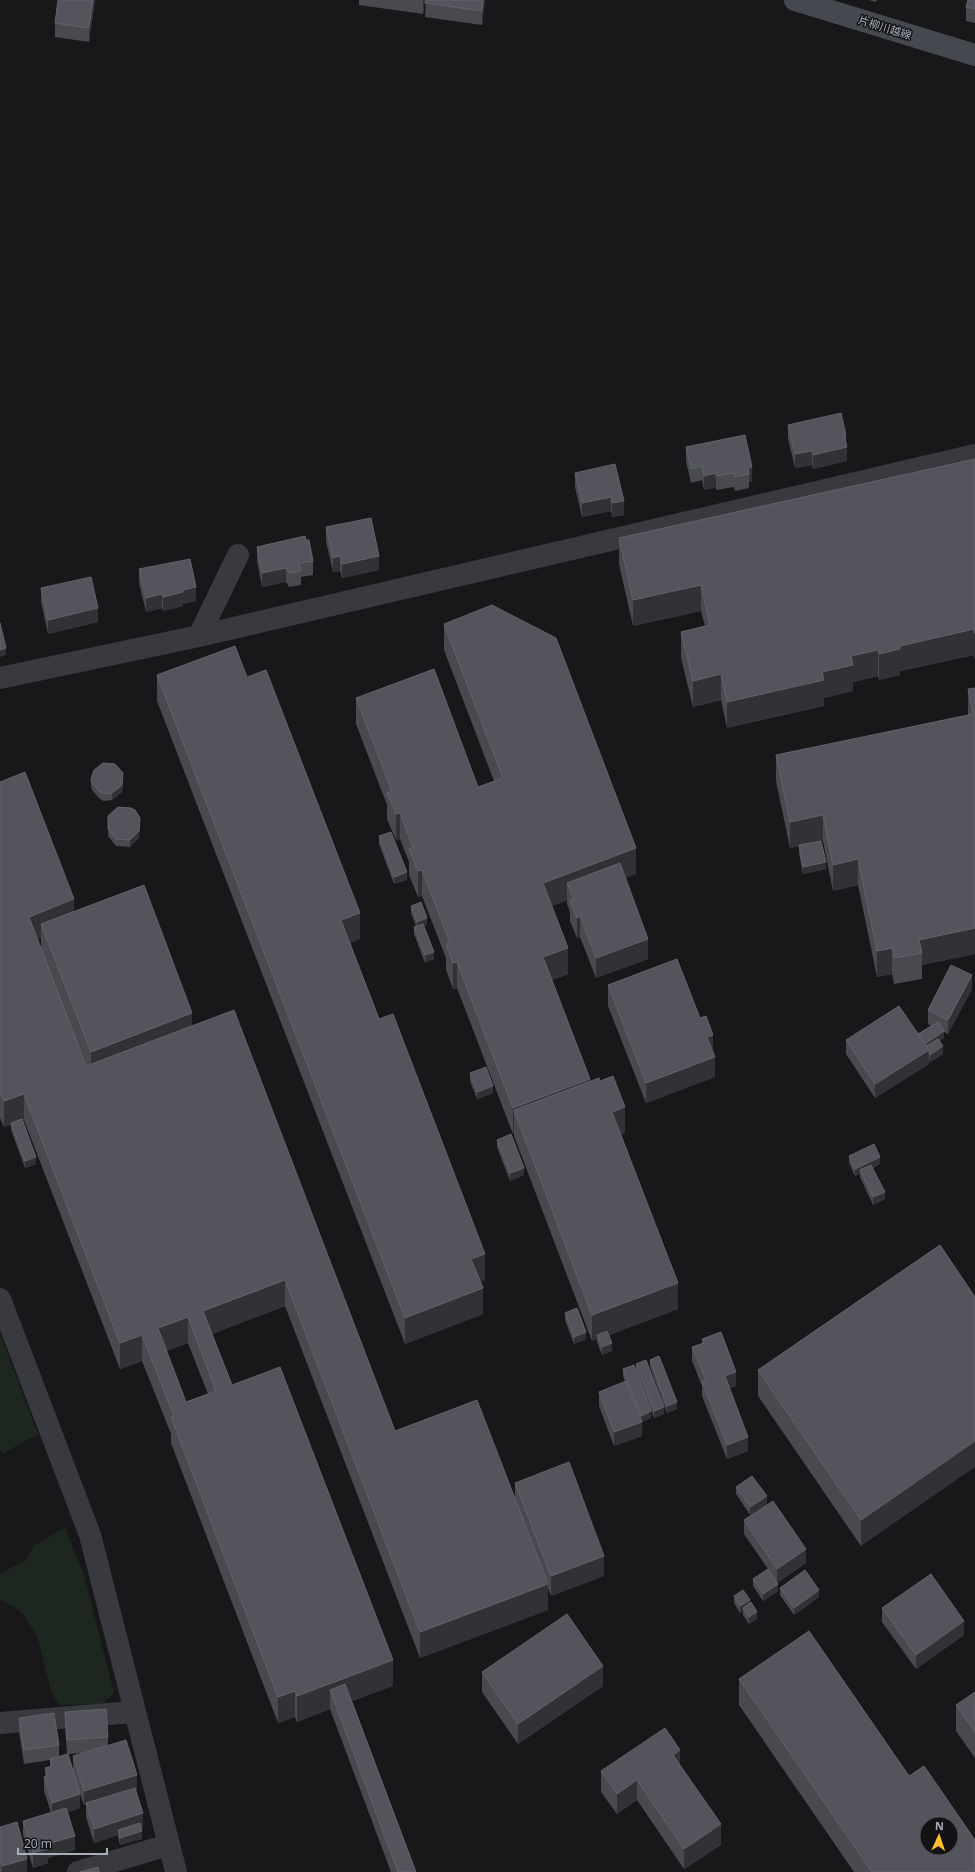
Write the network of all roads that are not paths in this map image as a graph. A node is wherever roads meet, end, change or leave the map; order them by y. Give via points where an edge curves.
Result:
1 (795, 0) edge
2 (975, 55) edge
3 (975, 455) edge
4 (238, 555) dead end
5 (199, 636) junction
6 (0, 678) edge
7 (0, 1299) edge
8 (133, 1712) junction
9 (0, 1723) edge
10 (168, 1845) junction
11 (78, 1872) edge
12 (176, 1872) edge

1 - 2 main road, 片柳川越線
3 - 5 street
4 - 5 street
5 - 6 street
7 - 8 street via 90,1535
8 - 9 street
8 - 10 street
10 - 11 street
10 - 12 street

